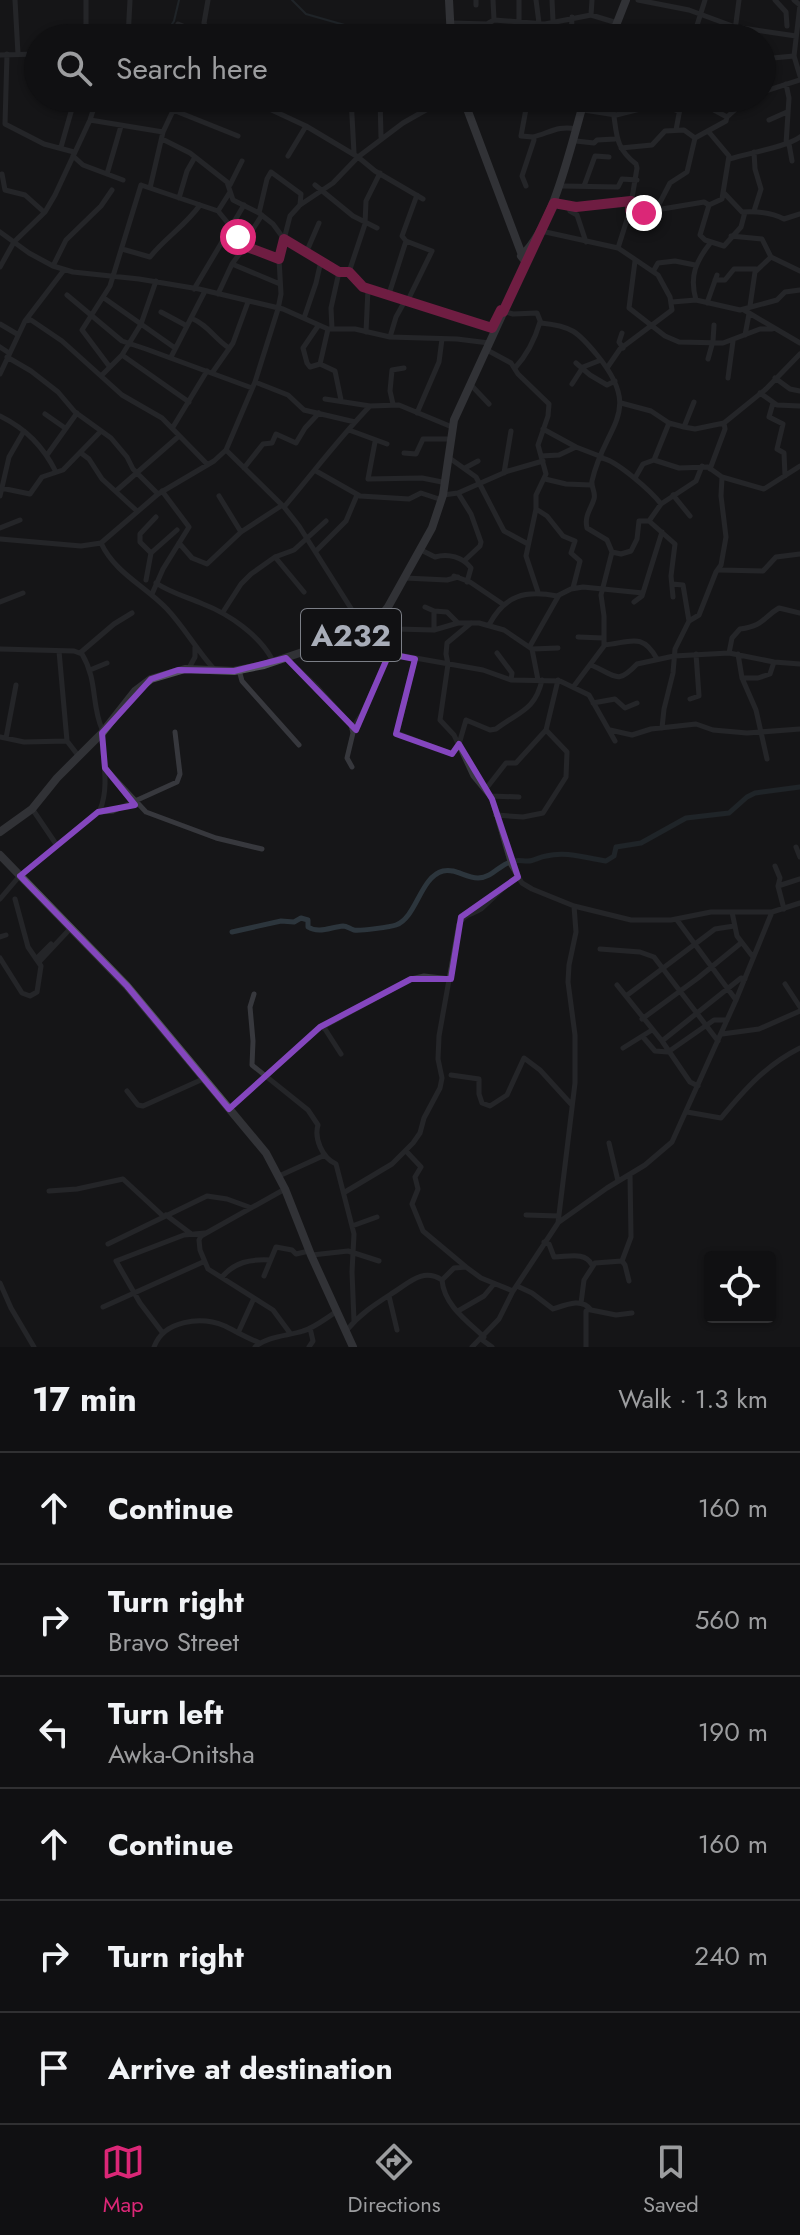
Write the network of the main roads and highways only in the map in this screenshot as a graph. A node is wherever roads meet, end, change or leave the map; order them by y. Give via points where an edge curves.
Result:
1 (449, 0) edge
2 (625, 0) edge
3 (450, 24) edge
4 (615, 24) edge
5 (468, 112) edge
6 (582, 112) edge
7 (583, 112) edge
8 (525, 256) junction
9 (502, 311) junction
10 (487, 345) junction
11 (451, 426) junction
12 (441, 497) junction
13 (361, 630) junction
14 (212, 667) junction
15 (102, 731) junction
16 (0, 830) edge
17 (0, 858) edge
18 (18, 878) junction
19 (97, 954) junction
20 (353, 1347) edge

1 - 3 main road
2 - 4 main road
5 - 8 main road
6 - 8 main road, A232 via 560,184
7 - 8 main road, A232 via 562,186
8 - 9 main road, A232
9 - 10 main road, A232
9 - 10 main road, A232
10 - 11 main road, A232
10 - 11 main road, A232
11 - 12 main road, A232
11 - 12 main road, A232
12 - 13 main road, A232 via 428,531 384,606
12 - 13 main road, A232 via 421,550 376,622
13 - 14 main road, A232 via 245,666
13 - 14 main road, A232 via 239,670
14 - 15 main road, A232 via 176,667 146,678 125,697
15 - 16 main road, A232
15 - 16 main road, A232 via 32,809
17 - 18 main road
18 - 19 main road
18 - 19 main road
19 - 20 main road via 258,1142 279,1176

